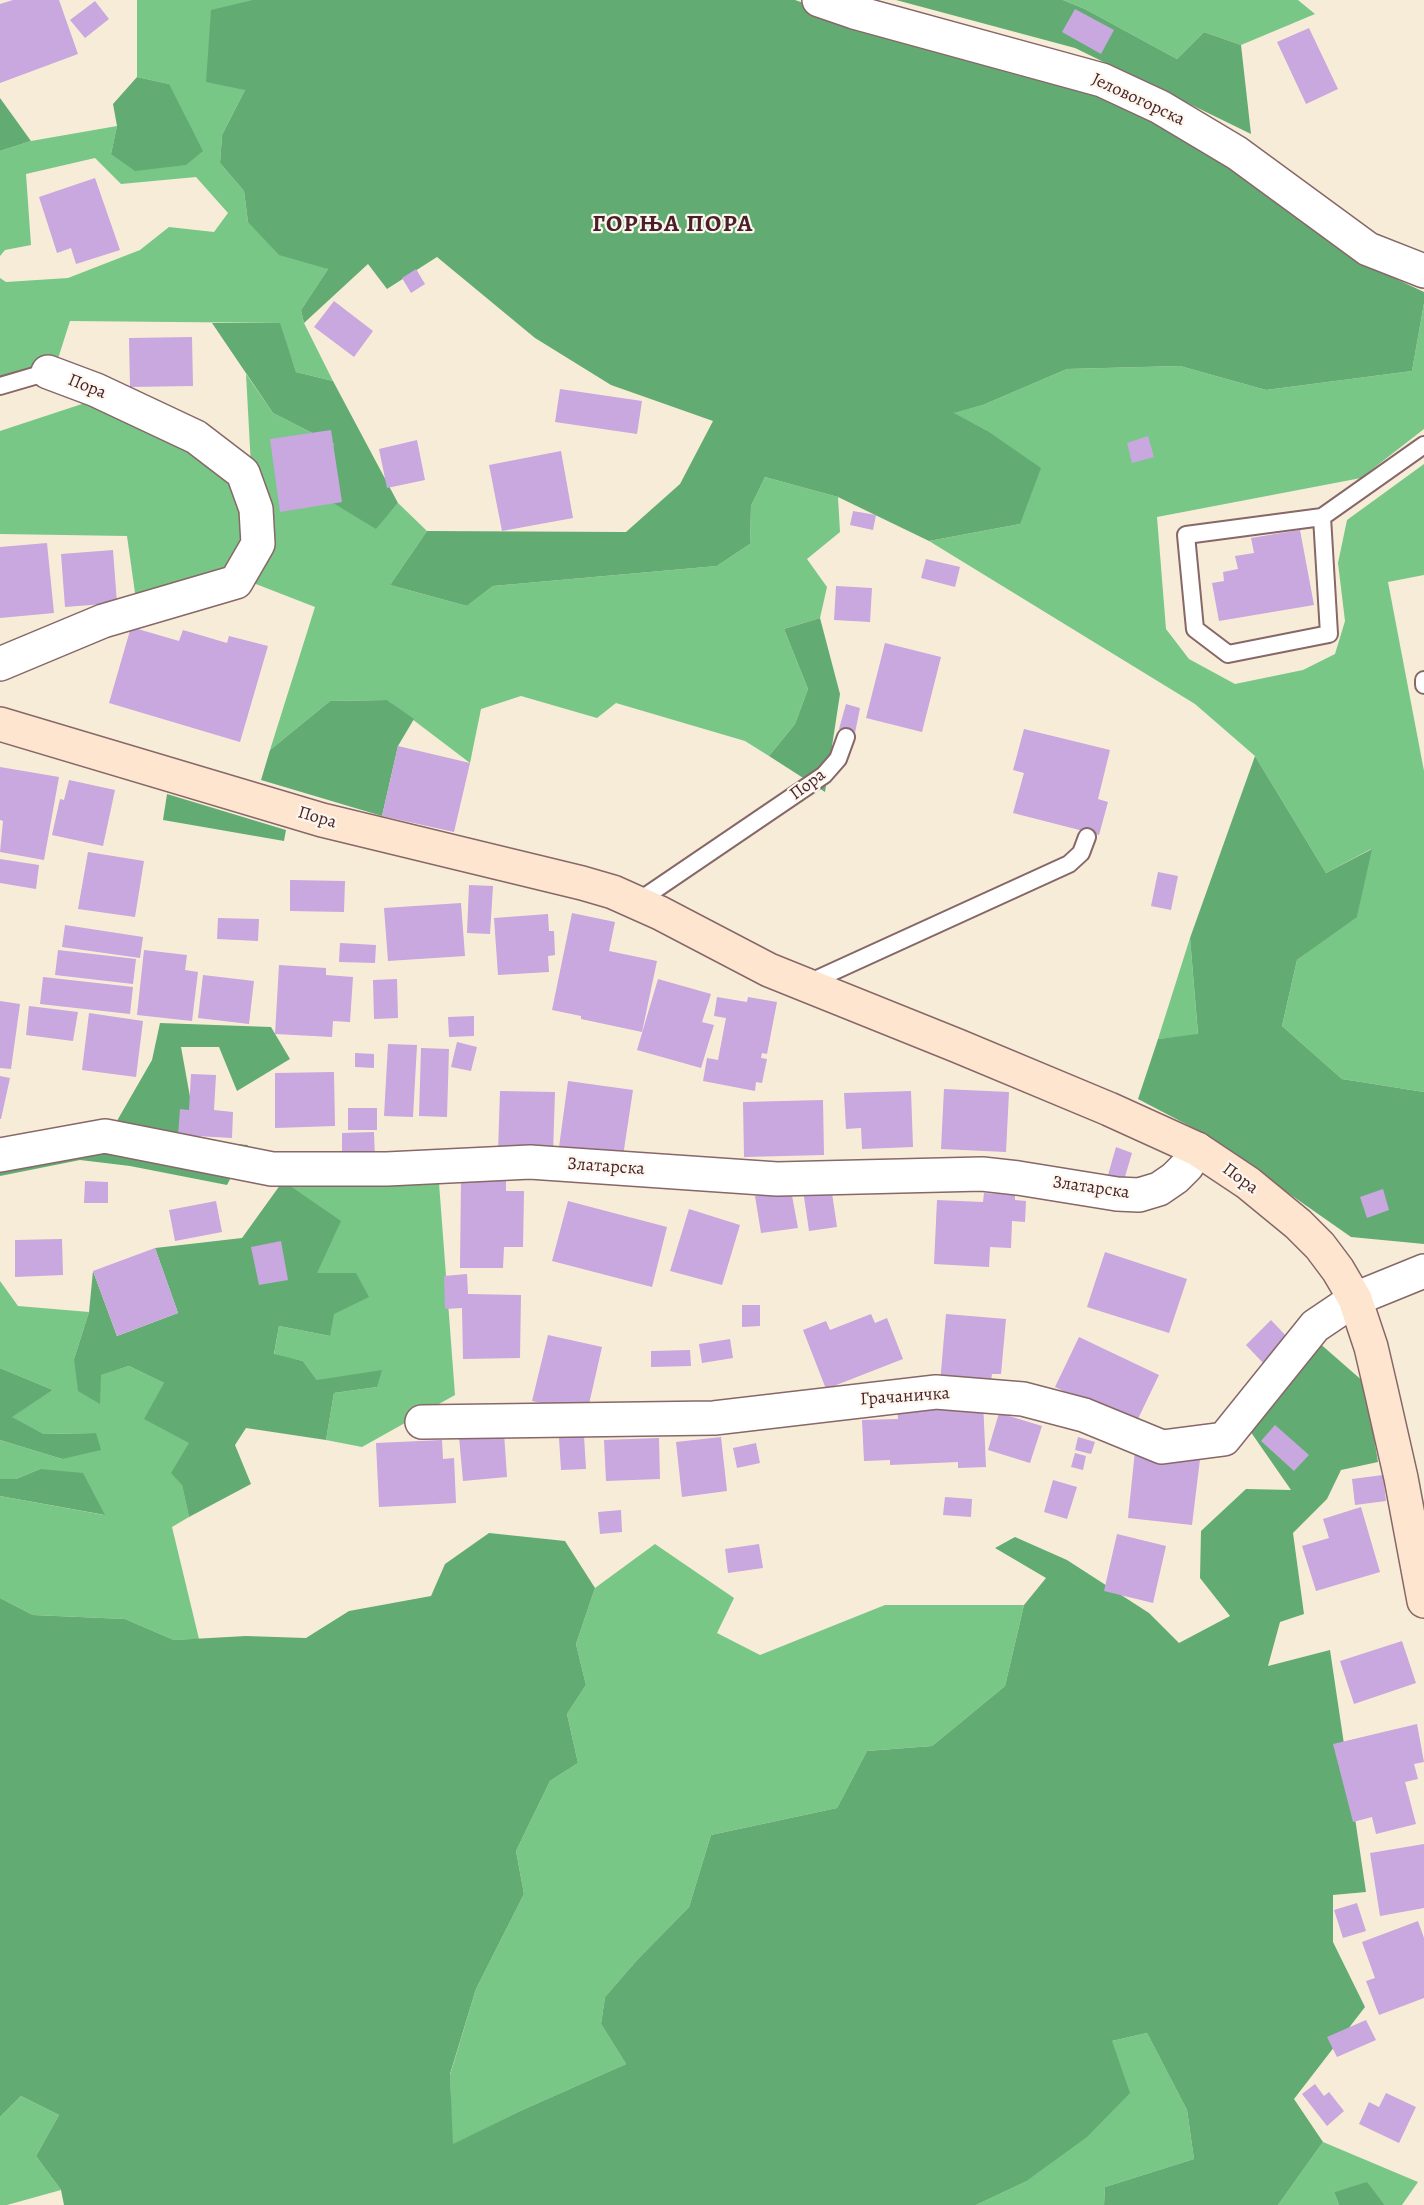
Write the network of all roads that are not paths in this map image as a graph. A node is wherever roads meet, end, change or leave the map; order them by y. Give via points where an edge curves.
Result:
1 (819, 0) edge
2 (1424, 271) edge
3 (48, 372) joint
4 (0, 386) edge
5 (1424, 445) edge
6 (1322, 517) junction
7 (0, 664) edge
8 (1424, 680) edge
9 (1424, 685) edge
10 (0, 724) edge
11 (846, 737) dead end
12 (1087, 837) dead end
13 (637, 902) junction
14 (805, 985) junction
15 (1197, 1149) junction
16 (0, 1155) edge
17 (1424, 1271) edge
18 (1355, 1299) junction
19 (422, 1422) dead end
20 (1424, 1601) edge

1 - 2 street, Јеловогорска via 1102,80 1160,107 1237,153 1368,249
3 - 4 lane
3 - 7 street, Пора via 196,437 243,473 256,508 258,544 236,582 103,621
5 - 6 lane
6 - 6 lane via 1329,634 1228,654 1195,629 1186,535
8 - 9 lane
10 - 13 street, Пора via 322,820 582,883
11 - 13 lane, Пора via 838,759 824,775
12 - 14 lane via 1081,853 1070,864
13 - 14 street, Пора
14 - 15 street, Пора via 990,1059
15 - 16 street, Златарска via 1175,1178 1159,1189 1139,1195 982,1174 777,1179 530,1162 387,1169 272,1169 105,1136
15 - 18 street, Пора via 1298,1224 1320,1246
17 - 18 street, Грачаничка
18 - 19 street, Грачаничка via 1315,1326 1224,1439 1162,1446 1084,1415 1023,1399 936,1392 714,1418
18 - 20 street, Пора via 1371,1347 1401,1478

